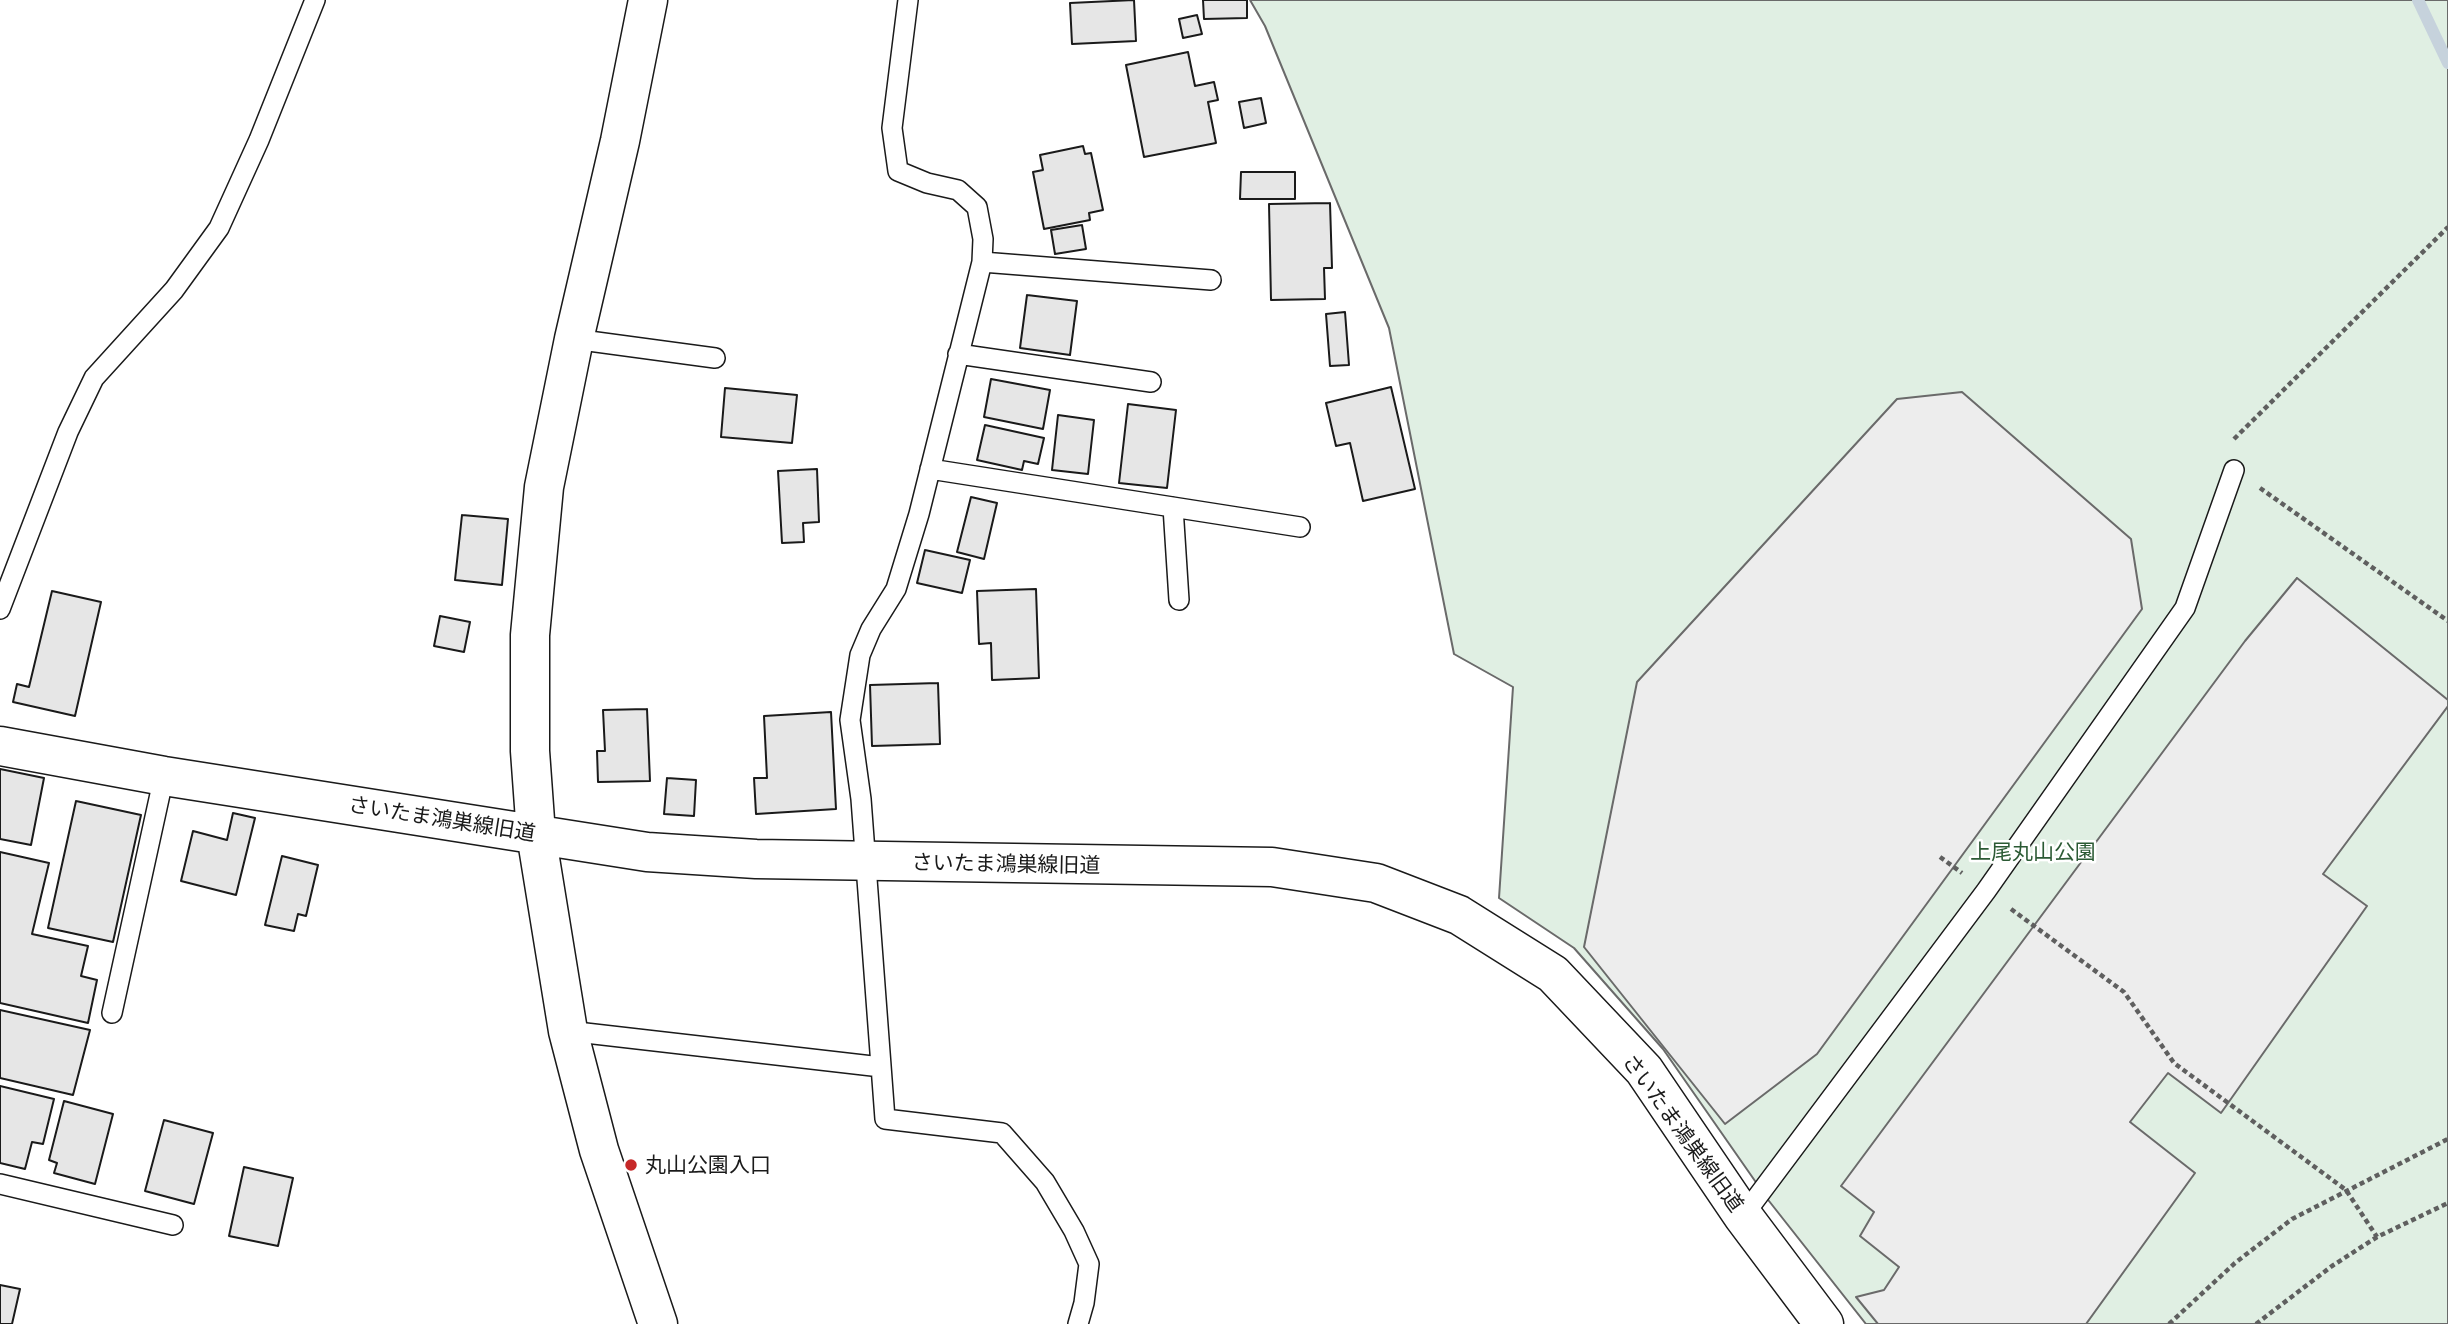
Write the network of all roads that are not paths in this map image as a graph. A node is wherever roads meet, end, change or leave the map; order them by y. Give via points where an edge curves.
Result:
1 (315, 0) edge
2 (648, 0) edge
3 (908, 0) edge
4 (982, 262) junction
5 (1211, 280) dead end
6 (574, 339) junction
7 (958, 354) junction
8 (715, 358) dead end
9 (1151, 382) dead end
10 (930, 470) junction
11 (2234, 470) road end
12 (1173, 507) junction
13 (1300, 527) dead end
14 (1179, 600) dead end
15 (0, 609) edge
16 (0, 746) edge
17 (164, 776) junction
18 (536, 834) junction
19 (865, 862) junction
20 (112, 1013) dead end
21 (568, 1031) junction
22 (881, 1067) junction
23 (0, 1184) edge
24 (1743, 1216) junction
25 (173, 1224) dead end
26 (657, 1324) edge
27 (1077, 1324) edge
28 (1824, 1324) edge

1 - 15 lane via 219,228 174,290 94,377
2 - 6 street
3 - 4 lane via 892,128 898,171 958,190 977,207
4 - 5 lane
4 - 7 lane
6 - 8 lane
6 - 18 street via 544,487 530,635
7 - 9 lane
7 - 10 lane
10 - 12 lane
10 - 19 lane via 896,589 860,655 850,720
11 - 24 lane via 2185,608 1986,891
12 - 13 lane
12 - 14 lane
16 - 17 street, さいたま鴻巣線旧道
17 - 18 street, さいたま鴻巣線旧道
17 - 20 lane
18 - 19 street, さいたま鴻巣線旧道 via 647,852
18 - 21 street
19 - 22 lane
19 - 24 street, さいたま鴻巣線旧道 via 1272,867 1376,883 1459,915 1553,974 1644,1070
21 - 22 lane
21 - 26 street via 599,1150
22 - 27 lane via 885,1119 1002,1133 1045,1182 1089,1264
23 - 25 lane
24 - 28 street, さいたま鴻巣線旧道

